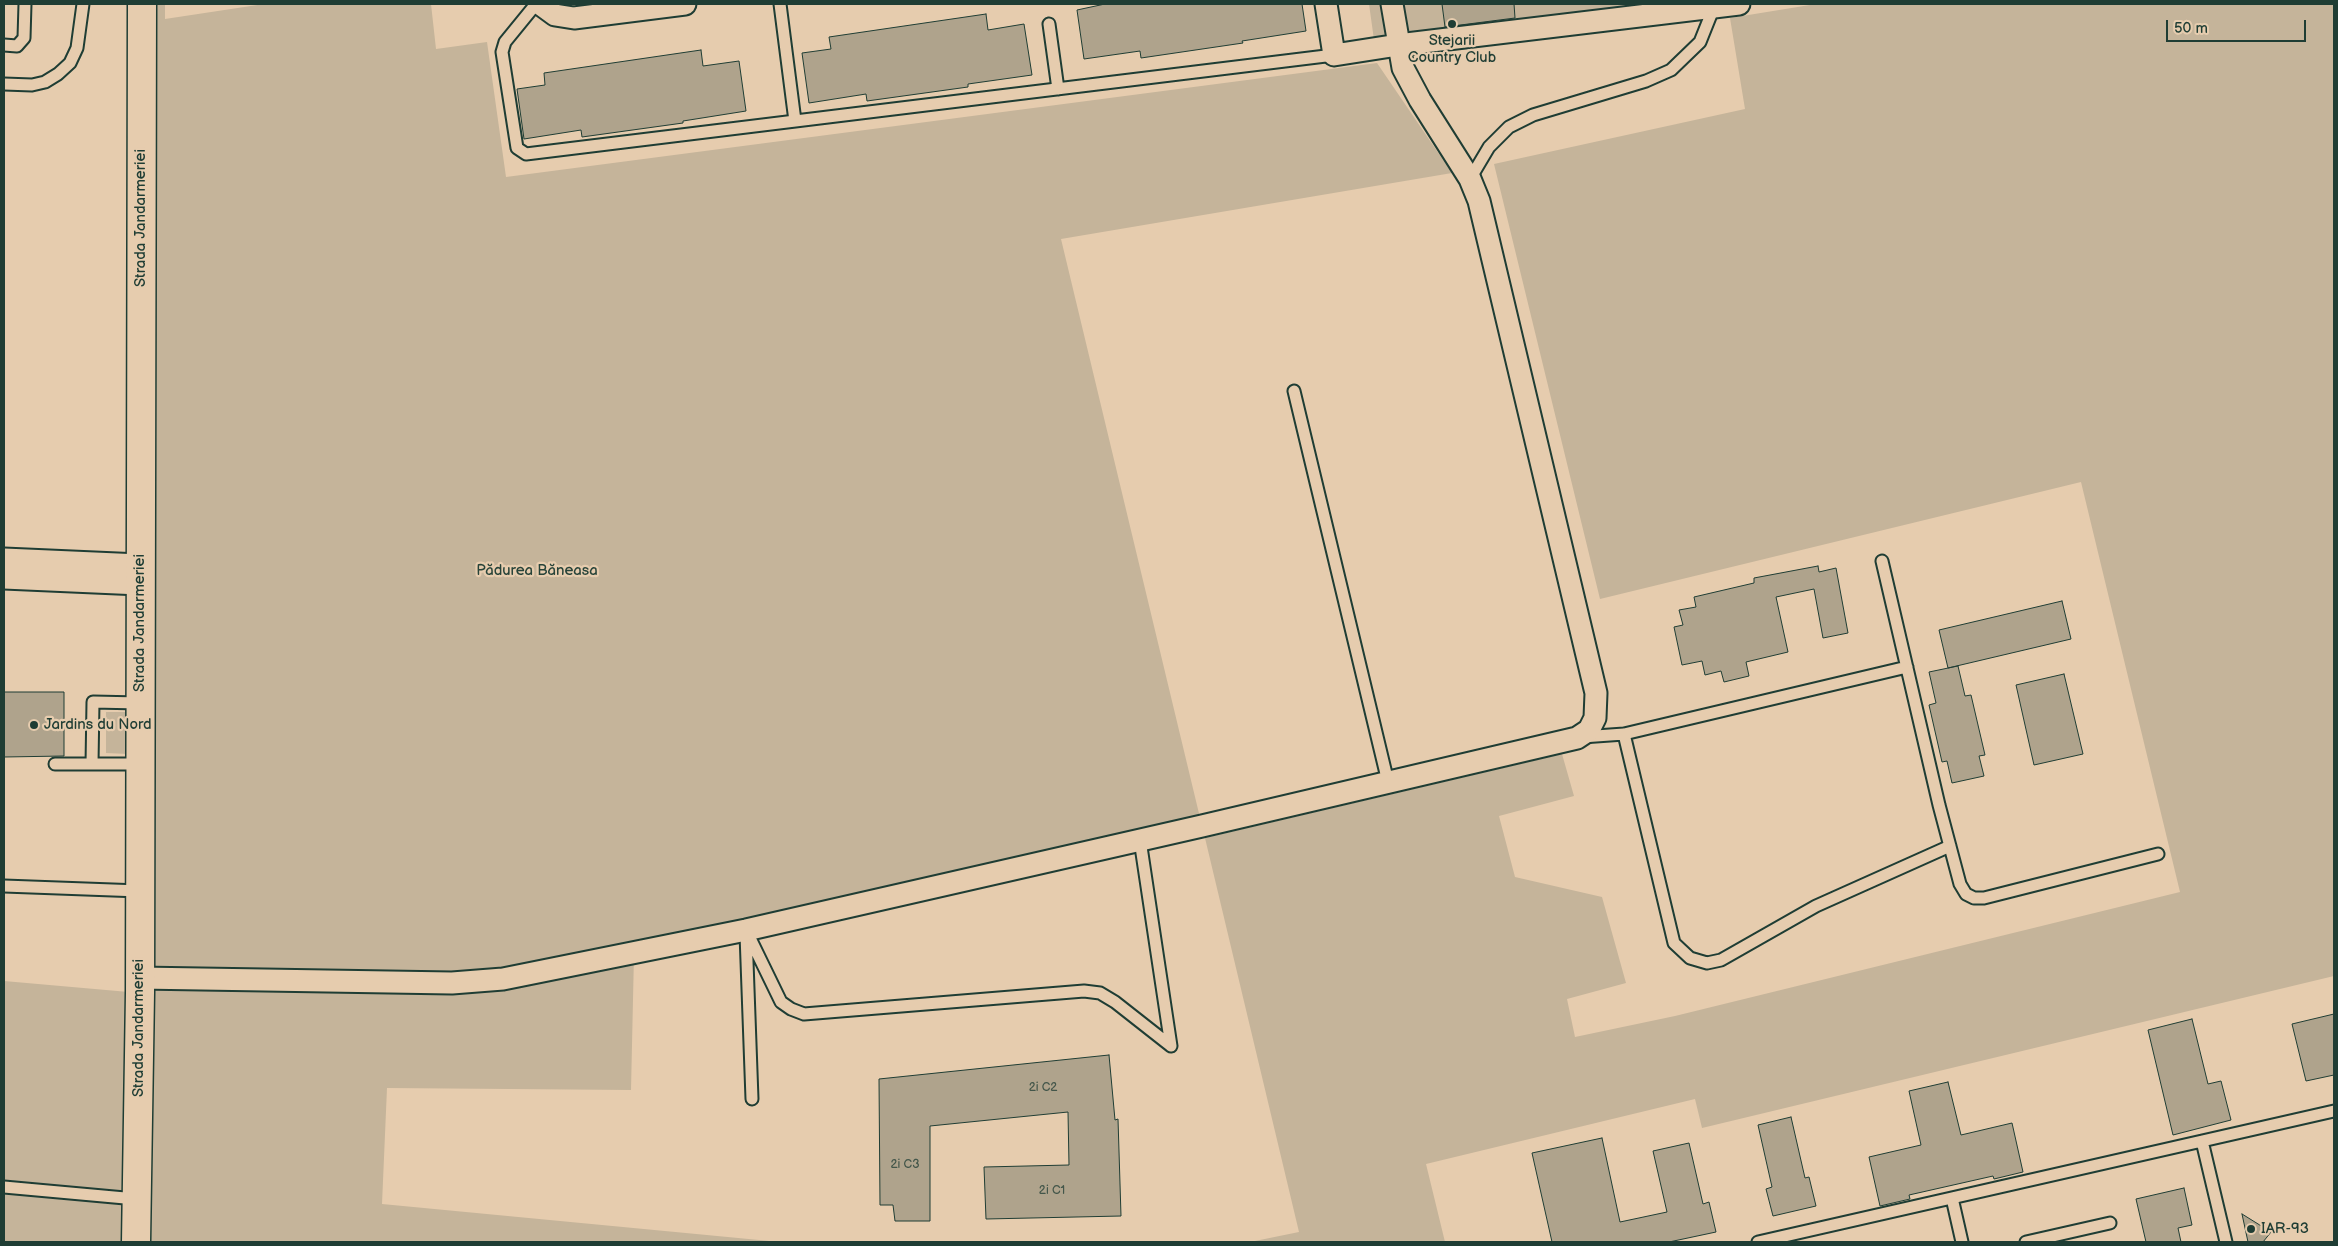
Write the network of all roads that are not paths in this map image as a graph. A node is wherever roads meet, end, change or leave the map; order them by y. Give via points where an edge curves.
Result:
1 (26, 4) edge
2 (83, 4) edge
3 (148, 4) edge
4 (538, 4) edge
5 (685, 4) edge
6 (780, 4) edge
7 (1326, 4) edge
8 (1392, 4) edge
9 (1739, 4) edge
10 (1714, 7) junction
11 (1049, 24) dead end
12 (1398, 45) junction
13 (4, 46) edge
14 (1334, 55) junction
15 (4, 84) edge
16 (1058, 89) junction
17 (795, 121) junction
18 (1470, 179) junction
19 (1294, 392) dead end
20 (4, 559) edge
21 (1882, 561) dead end
22 (140, 574) junction
23 (4, 578) edge
24 (1907, 667) junction
25 (140, 703) junction
26 (1624, 734) junction
27 (1578, 738) junction
28 (55, 764) dead end
29 (92, 764) junction
30 (140, 764) junction
31 (1388, 782) junction
32 (1140, 840) junction
33 (1950, 846) junction
34 (2158, 854) dead end
35 (4, 886) edge
36 (140, 891) junction
37 (746, 930) junction
38 (140, 978) junction
39 (752, 1099) dead end
40 (2334, 1111) edge
41 (2202, 1141) junction
42 (4, 1187) edge
43 (1952, 1198) junction
44 (137, 1199) junction
45 (2110, 1223) dead end
46 (136, 1242) edge
47 (1758, 1242) edge
48 (1962, 1242) edge
49 (2026, 1242) edge
50 (2226, 1242) edge

1 - 13 lane via 24,38 17,46
2 - 15 lane via 77,48 70,63 45,82
3 - 22 street, Strada Jandarmeriei
4 - 5 street via 555,15 574,18
4 - 17 lane via 505,42 502,52 517,148 521,152 526,154
6 - 17 lane
7 - 14 street
8 - 12 street
9 - 10 street
10 - 12 street
10 - 18 lane via 1700,42 1671,70 1646,81 1532,115 1509,126 1489,147
11 - 16 lane
12 - 14 street
12 - 18 street via 1409,81
14 - 16 lane
16 - 17 lane
18 - 27 street via 1479,200 1596,693 1595,718 1589,730
19 - 31 lane
20 - 22 street
21 - 24 lane
22 - 23 street
22 - 25 street, Strada Jandarmeriei
24 - 26 lane
24 - 33 lane
25 - 29 lane via 93,702
25 - 30 street, Strada Jandarmeriei
26 - 27 lane
26 - 33 lane via 1674,943 1690,958 1707,963 1721,960 1816,906
27 - 31 street
28 - 29 lane
29 - 30 lane
30 - 36 street, Strada Jandarmeriei
31 - 32 street
32 - 37 street
32 - 37 lane via 1172,1046 1115,1002 1100,993 1084,991 804,1014 782,1002
33 - 34 lane via 1960,884 1966,894 1974,898
35 - 36 lane
36 - 38 street, Strada Jandarmeriei
37 - 38 street via 477,982
37 - 39 lane
38 - 44 street, Strada Jandarmeriei
40 - 41 lane
41 - 43 lane
41 - 50 lane
42 - 44 lane
43 - 47 lane
43 - 48 lane
44 - 46 street, Strada Jandarmeriei
45 - 49 lane

